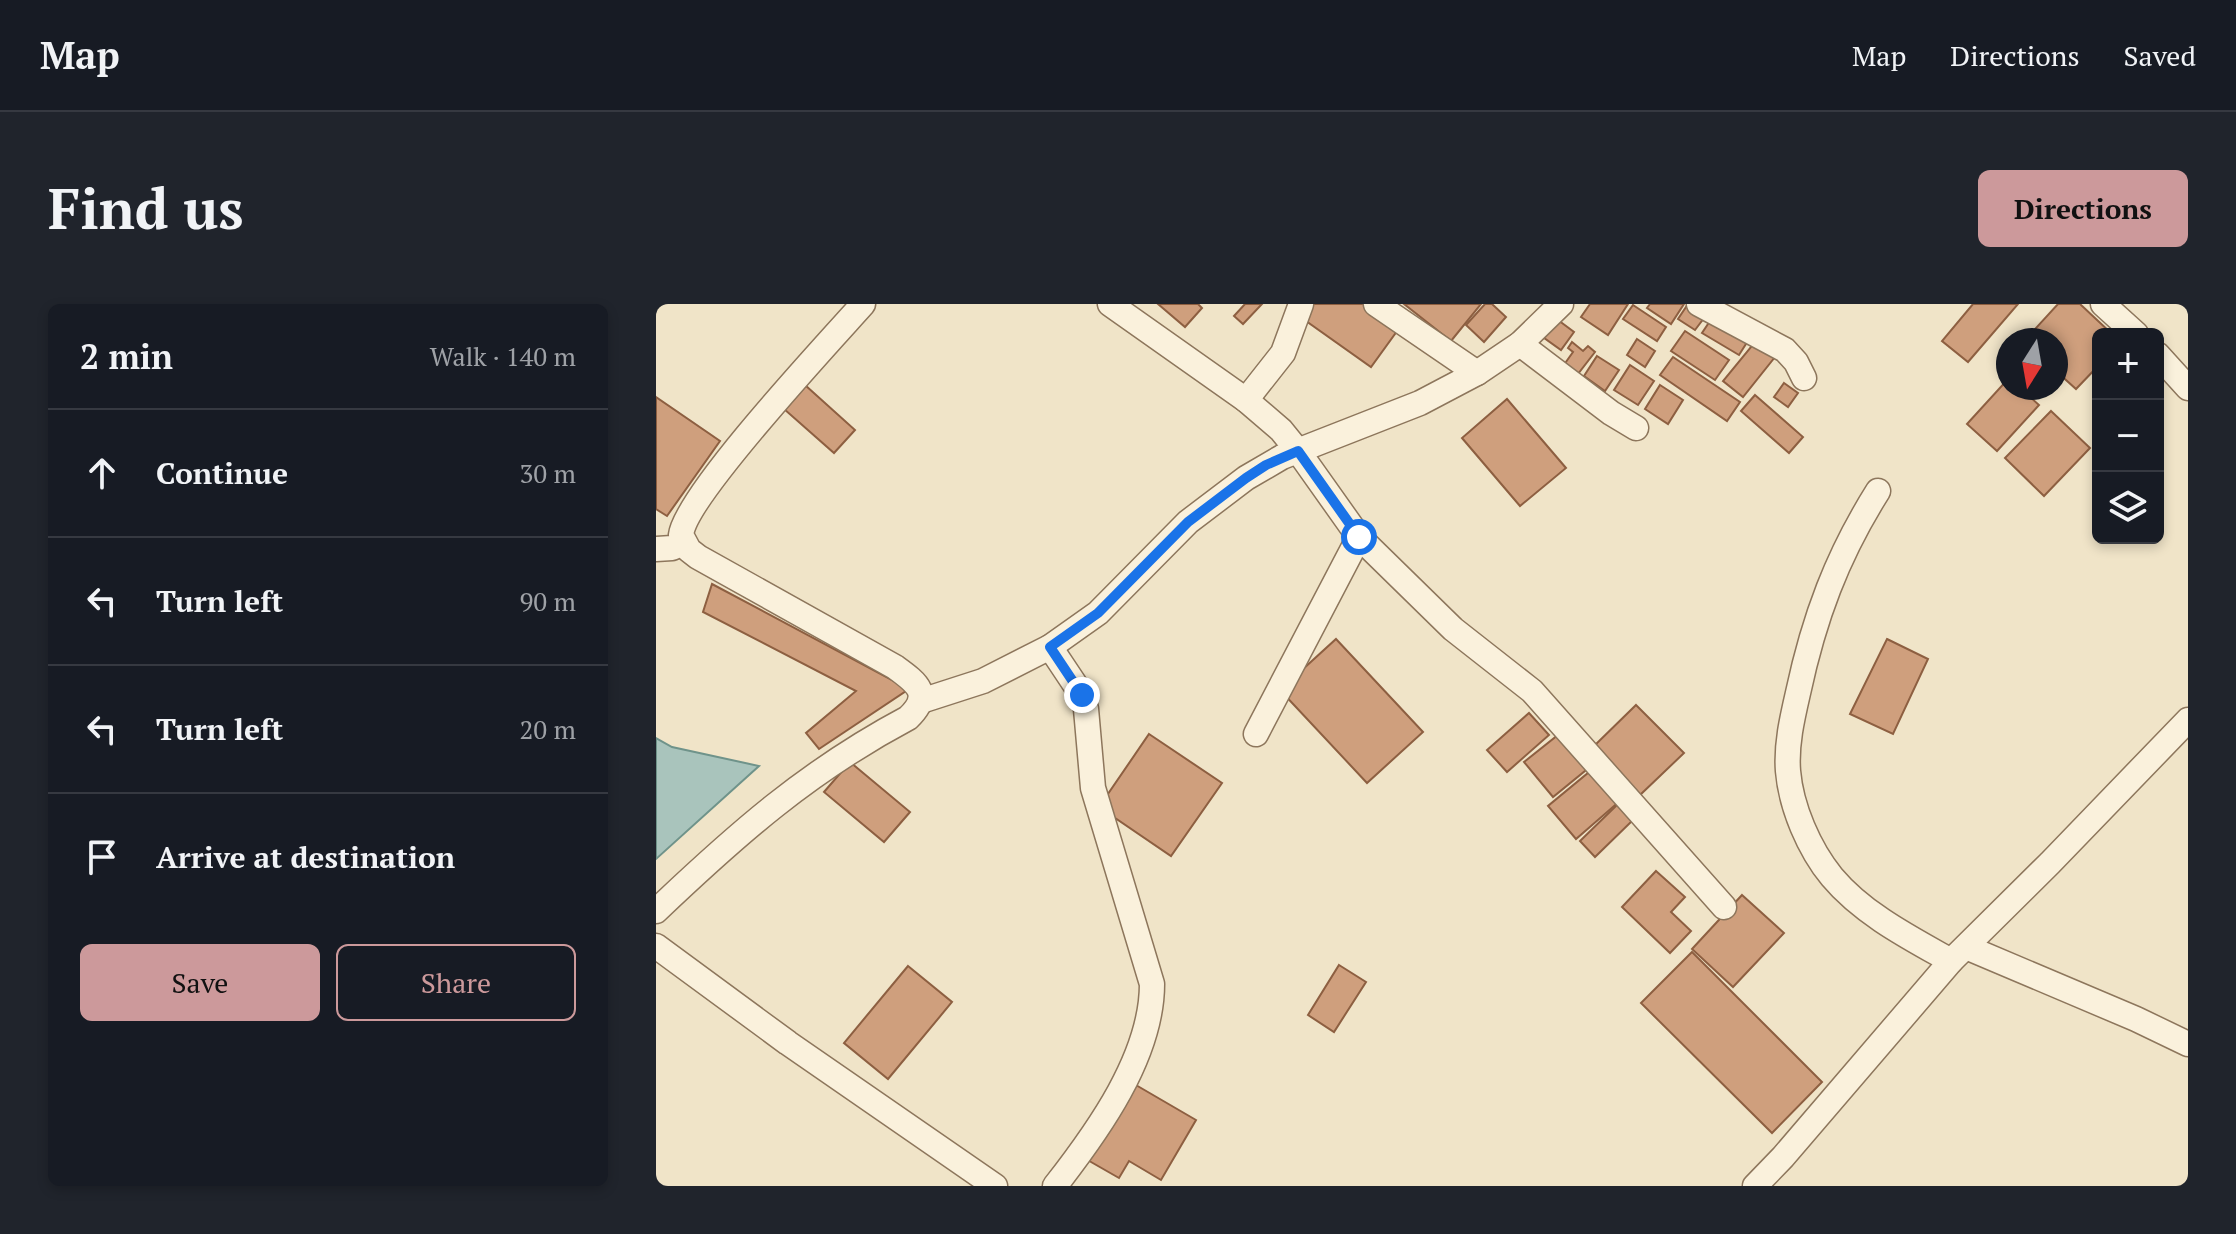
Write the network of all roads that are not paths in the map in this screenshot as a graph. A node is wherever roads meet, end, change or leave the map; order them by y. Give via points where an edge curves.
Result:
1 (863, 304) edge
2 (1110, 304) edge
3 (1301, 304) edge
4 (1376, 304) edge
5 (1561, 304) edge
6 (1699, 304) edge
7 (2103, 304) edge
8 (2129, 328) edge
9 (1520, 344) junction
10 (2164, 362) edge
11 (1477, 373) junction
12 (1804, 378) dead end
13 (2188, 388) edge
14 (1246, 400) junction
15 (1636, 428) dead end
16 (1298, 451) junction
17 (1878, 491) dead end
18 (1359, 537) junction
19 (684, 543) junction
20 (656, 549) edge
21 (1050, 647) junction
22 (921, 701) junction
23 (2188, 720) edge
24 (1256, 734) dead end
25 (1724, 907) dead end
26 (656, 911) edge
27 (656, 946) edge
28 (1959, 954) junction
29 (2188, 1044) edge
30 (1783, 1157) junction
31 (995, 1186) edge
32 (1055, 1186) edge
33 (1755, 1186) edge
34 (1787, 1186) edge

1 - 19 street via 714,478 682,527
2 - 14 street
3 - 14 street via 1283,353
4 - 11 street
5 - 9 street
6 - 12 street via 1785,350
7 - 8 street
9 - 11 street
9 - 15 street
10 - 13 street
11 - 16 street via 1420,403
14 - 16 street
16 - 18 street
16 - 21 street via 1266,465 1207,507 1098,613
17 - 28 street via 1832,576 1811,637 1787,743 1789,783 1811,843 1832,877 1891,926
18 - 24 street
18 - 25 street via 1431,610 1532,691
19 - 20 street
19 - 22 street via 698,557 895,667 917,683
21 - 22 street via 983,681
21 - 32 street via 1082,695 1093,788 1152,984 1141,1041 1118,1093
22 - 26 street via 908,718 776,802
23 - 28 street
27 - 31 street
28 - 29 street via 2136,1019
28 - 30 street
30 - 33 street
30 - 34 street

